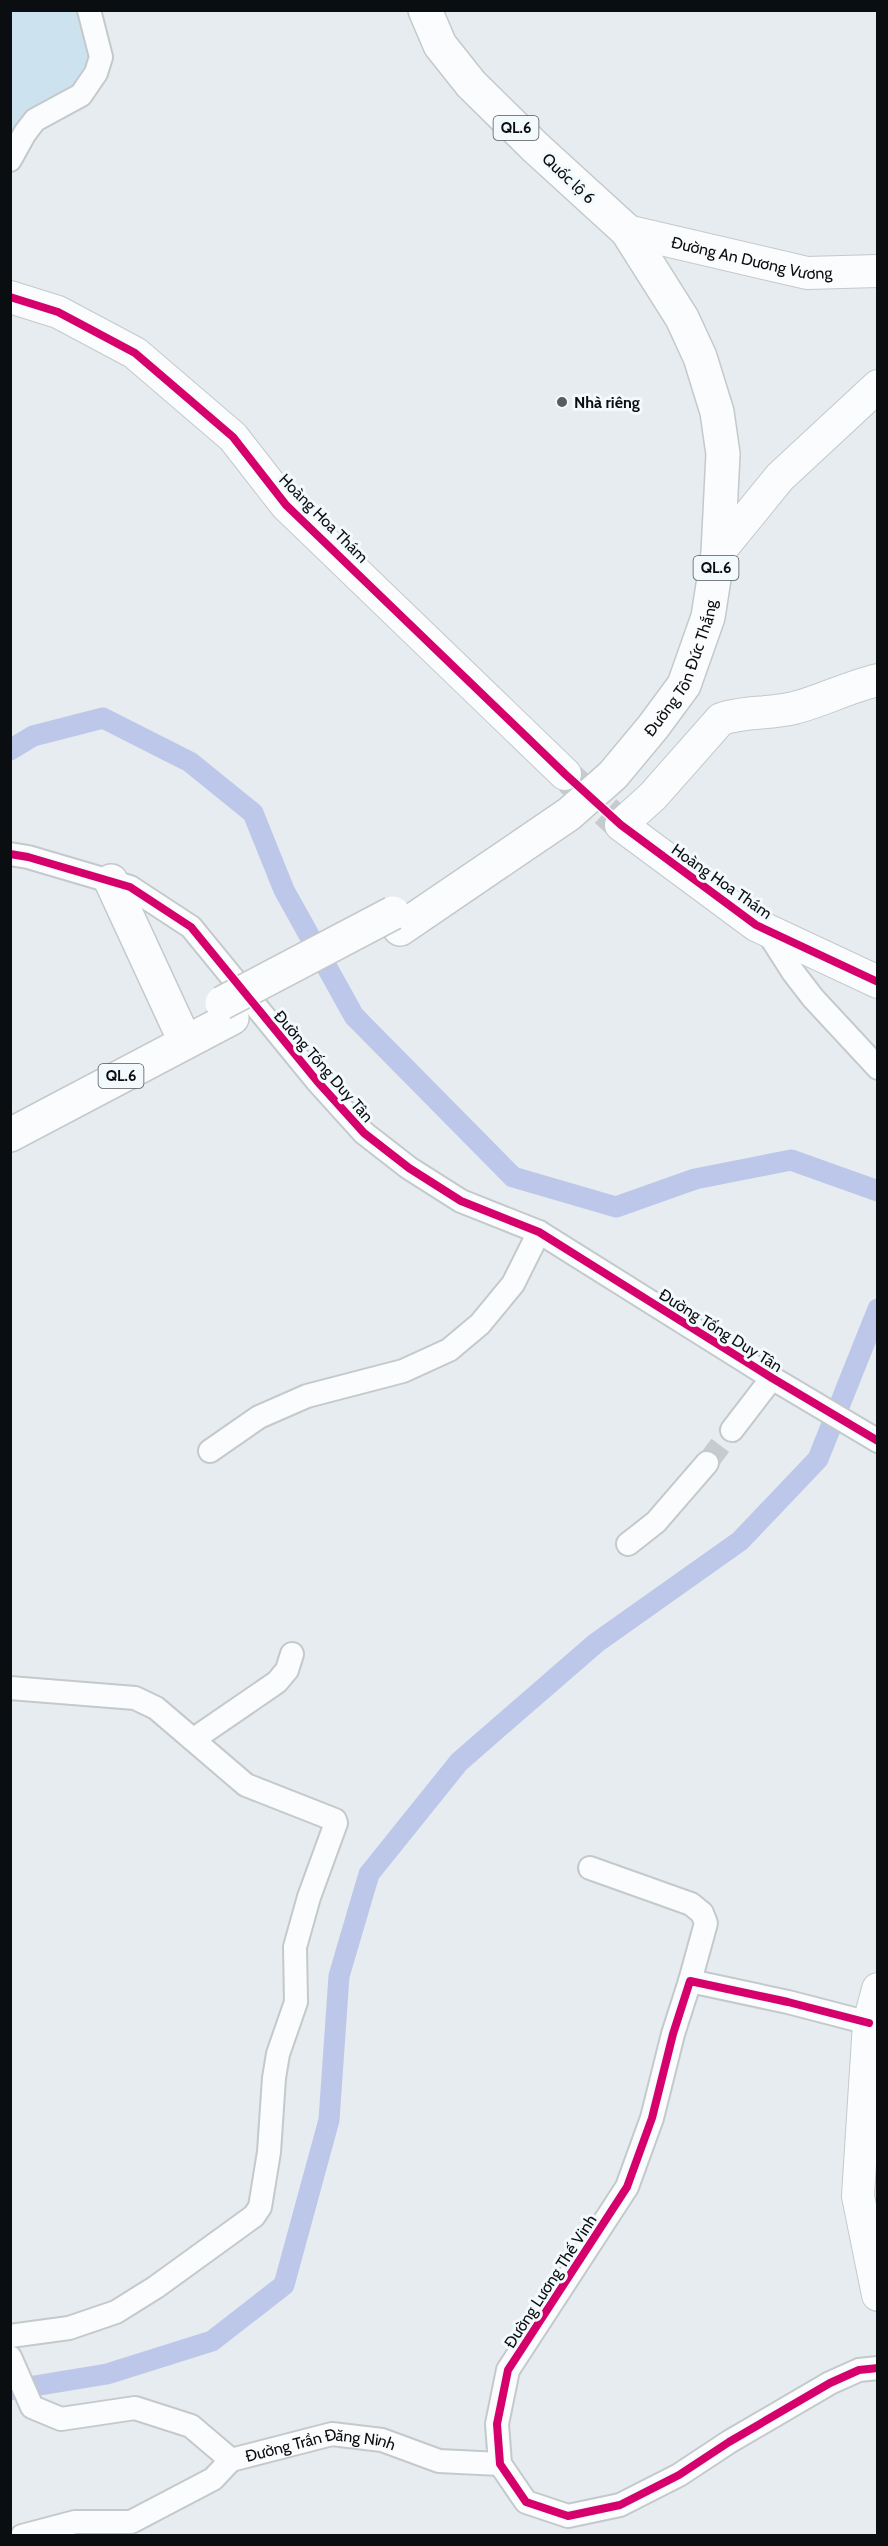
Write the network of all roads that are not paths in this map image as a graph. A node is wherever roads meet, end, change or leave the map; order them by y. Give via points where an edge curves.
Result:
1 (89, 10) edge
2 (425, 10) edge
3 (10, 160) edge
4 (627, 231) junction
5 (878, 271) edge
6 (10, 297) edge
7 (878, 386) edge
8 (718, 553) junction
9 (878, 680) edge
10 (565, 774) tunnel mouth
11 (10, 854) edge
12 (111, 881) junction
13 (766, 930) junction
14 (878, 982) edge
15 (227, 1010) junction
16 (178, 1026) junction
17 (878, 1068) edge
18 (10, 1113) edge
19 (10, 1135) edge
20 (539, 1233) junction
21 (772, 1378) junction
22 (732, 1430) tunnel mouth
23 (878, 1441) edge
24 (210, 1451) dead end
25 (707, 1463) tunnel mouth
26 (628, 1544) dead end
27 (292, 1654) dead end
28 (10, 1688) edge
29 (194, 1739) junction
30 (590, 1868) dead end
31 (690, 1981) junction
32 (878, 1989) edge
33 (869, 2024) junction
34 (878, 2295) edge
35 (10, 2336) edge
36 (11, 2358) edge
37 (878, 2368) edge
38 (231, 2460) junction
39 (500, 2464) junction
40 (131, 2529) edge
41 (22, 2535) edge

1 - 3 street via 101,57 96,73 81,95 35,120
2 - 4 highway, Quốc lộ 6 / QL.6 via 440,45 471,84
4 - 5 street, Đường An Dương Vương via 807,273
4 - 8 highway, Đường Tôn Đức Thắng / QL.6 via 682,318 700,357 717,412 723,454
6 - 10 street, Hoàng Hoa Thám via 58,312 135,353 197,406 233,437 286,505
7 - 8 street via 780,477
8 - 15 highway, Đường Tôn Đức Thắng / QL.6, bridge via 708,617 684,685 613,775 569,814 516,851 397,921
9 - 13 street, Hoàng Hoa Thám via 795,708 721,719 653,796 621,825
11 - 12 street, Đường Tống Duy Tân
12 - 16 highway
12 - 20 street, Đường Tống Duy Tân via 130,887 191,927 364,1133 460,1201
13 - 14 street, Hoàng Hoa Thám
13 - 17 street via 813,998
15 - 16 highway, Đường Tôn Đức Thắng / QL.6
15 - 19 highway, Đường Tôn Đức Thắng / QL.6
16 - 18 highway, Đường Tôn Đức Thắng / QL.6
20 - 21 street, Đường Tống Duy Tân
20 - 24 street via 513,1284 480,1324 449,1350 403,1371 307,1396 259,1418
21 - 22 street
21 - 23 street, Đường Tống Duy Tân
25 - 26 street via 656,1522
27 - 29 street via 287,1670 277,1682
28 - 29 street via 135,1698 156,1708
29 - 35 street via 246,1785 336,1821 295,1947 296,2002 278,2054 260,2207 254,2216 116,2312 69,2328
30 - 31 street, Đường Lương Thế Vinh via 691,1904 702,1913 706,1923
31 - 33 street
31 - 39 street, Đường Lương Thế Vinh via 652,2118 627,2187 508,2370 496,2424
32 - 33 street
33 - 34 street via 858,2196
36 - 38 street, Đường Trần Đăng Ninh via 32,2407 61,2419 135,2408 191,2426
37 - 39 street, Đường Lương Thế Vinh via 859,2370 830,2383 679,2475 620,2505 568,2516 526,2502
38 - 39 street, Đường Trần Đăng Ninh via 332,2434 382,2440 439,2461
38 - 40 street via 213,2479
40 - 41 street via 75,2522

